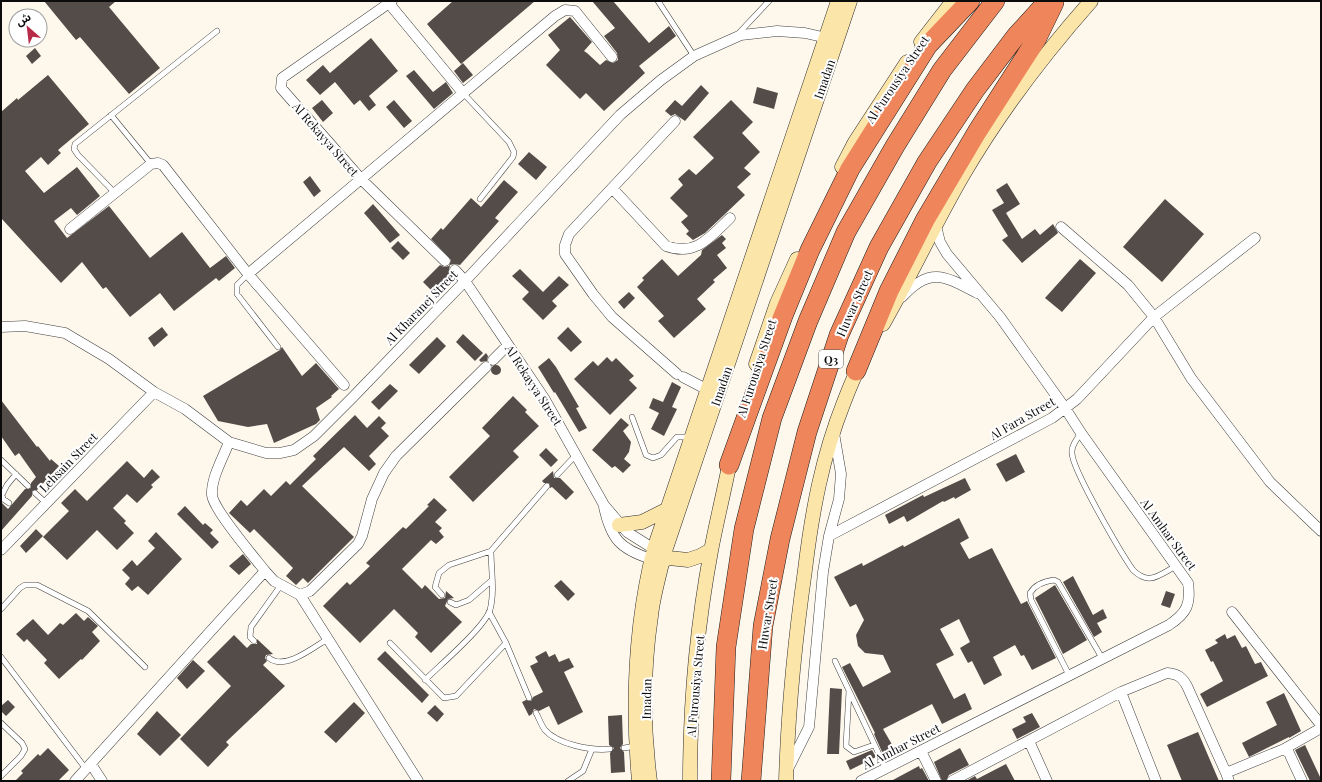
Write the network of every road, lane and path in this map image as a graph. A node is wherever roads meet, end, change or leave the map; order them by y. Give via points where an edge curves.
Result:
1 (658, 1) edge
2 (769, 1) edge
3 (838, 1) edge
4 (850, 1) edge
5 (952, 1) edge
6 (970, 1) edge
7 (995, 1) edge
8 (1048, 1) edge
9 (1055, 1) edge
10 (1091, 1) edge
11 (389, 2) edge
12 (217, 32) dead end
13 (733, 39) junction
14 (831, 39) junction
15 (694, 56) junction
16 (612, 57) dead end
17 (463, 92) junction
18 (111, 115) junction
19 (675, 122) dead end
20 (151, 164) junction
21 (361, 179) junction
22 (612, 188) junction
23 (115, 193) junction
24 (480, 199) dead end
25 (730, 218) dead end
26 (936, 226) junction
27 (1061, 227) dead end
28 (70, 229) dead end
29 (1255, 238) dead end
30 (445, 260) dead end
31 (455, 270) dead end
32 (248, 274) junction
33 (465, 281) junction
34 (982, 296) junction
35 (894, 305) junction
36 (1154, 317) junction
37 (1, 327) edge
38 (508, 345) junction
39 (278, 347) dead end
40 (856, 371) junction
41 (344, 385) dead end
42 (706, 389) junction
43 (154, 392) junction
44 (1065, 408) junction
45 (632, 417) dead end
46 (834, 431) junction
47 (1081, 434) junction
48 (690, 436) junction
49 (229, 442) junction
50 (577, 455) junction
51 (1, 460) edge
52 (729, 465) junction
53 (16, 474) junction
54 (556, 475) dead end
55 (28, 486) dead end
56 (547, 486) dead end
57 (35, 493) dead end
58 (9, 503) dead end
59 (46, 503) junction
60 (604, 506) junction
61 (666, 510) junction
62 (619, 525) junction
63 (1321, 531) edge
64 (829, 536) junction
65 (1, 550) edge
66 (711, 550) junction
67 (490, 551) junction
68 (660, 556) junction
69 (688, 560) junction
70 (1176, 566) junction
71 (265, 571) junction
72 (706, 579) junction
73 (491, 581) junction
74 (281, 585) junction
75 (300, 595) junction
76 (442, 595) dead end
77 (450, 602) dead end
78 (1, 609) edge
79 (489, 612) junction
80 (1232, 612) dead end
81 (329, 638) junction
82 (254, 642) dead end
83 (390, 643) dead end
84 (506, 643) junction
85 (1, 657) edge
86 (269, 658) dead end
87 (1102, 658) junction
88 (835, 661) dead end
89 (145, 667) dead end
90 (1069, 675) junction
91 (425, 680) junction
92 (849, 689) junction
93 (1120, 692) junction
94 (529, 698) dead end
95 (536, 713) dead end
96 (1, 724) edge
97 (1321, 727) edge
98 (1029, 741) junction
99 (874, 745) junction
100 (592, 749) junction
101 (610, 749) dead end
102 (1284, 749) junction
103 (921, 751) junction
104 (88, 767) junction
105 (886, 768) junction
106 (1, 776) edge
107 (751, 776) edge
108 (786, 777) edge
109 (1228, 777) edge
110 (721, 778) edge
111 (75, 781) edge
112 (102, 781) edge
113 (418, 781) edge
114 (568, 781) edge
115 (639, 781) edge
116 (650, 781) edge
117 (690, 781) edge
118 (861, 781) edge
119 (936, 781) edge
120 (952, 781) edge
121 (1047, 781) edge
122 (1156, 781) edge
123 (1302, 781) edge

1 - 15 lane
2 - 13 lane
3 - 14 street, Imadan
4 - 14 street, Imadan
5 - 52 street, Al Furousiya Street via 923,39 855,142 800,250 777,303 753,372
6 - 52 highway via 928,45 850,169 810,250 783,316
7 - 110 highway via 942,70 846,232 808,321 772,418 744,529 726,647
8 - 107 highway, Huwar Street / Q3 via 1016,36 975,90 927,162 879,247 839,335 807,432 780,539 764,626
9 - 40 highway via 1036,40 925,220 889,291
10 - 26 street via 1036,69 988,136 963,175
11 - 17 street
11 - 21 street, Al Rekayya Street via 282,78 280,82 281,88
12 - 18 lane
13 - 14 street, Al Kharanej Street via 741,35 777,31
13 - 15 street, Al Kharanej Street
14 - 42 street, Imadan
14 - 68 street, Imadan
15 - 33 street, Al Kharanej Street via 620,115
16 - 17 street via 574,11 565,10
17 - 21 street
17 - 24 lane via 509,142 514,152 513,157
18 - 20 lane
18 - 23 lane via 75,144 74,149
19 - 22 street
20 - 23 street
20 - 32 street via 163,165
21 - 30 street, Al Rekayya Street
21 - 32 street
22 - 25 street via 666,246 673,249 701,245
22 - 42 street via 569,234 565,254 612,317 680,376
23 - 28 street
26 - 34 street, Al Amhar Street via 946,254
26 - 35 street
27 - 36 street via 1128,285
29 - 36 street, Al Fara Street
31 - 33 street, Al Rekayya Street
32 - 39 lane via 237,285 237,294
32 - 41 street
33 - 38 street, Al Rekayya Street
33 - 49 street, Al Kharanej Street via 314,436 294,450 266,453
34 - 35 street, Al Amhar Street via 954,279 936,276 924,279 910,288
34 - 44 street, Al Amhar Street
35 - 40 street
36 - 44 street, Al Fara Street via 1077,399
36 - 63 street via 1191,378 1270,482
37 - 43 street, Al Kharanej Street via 25,326 64,333 109,359
38 - 50 street, Al Rekayya Street via 544,398
38 - 75 street via 396,456 384,473 372,499 358,544 310,591
40 - 46 street
42 - 48 street, Imadan
43 - 49 street, Al Kharanej Street via 185,409
43 - 59 street, Lehsain Street
44 - 47 street, Al Amhar Street
44 - 64 street, Al Fara Street via 1052,418
45 - 48 lane via 646,454 653,458 661,455 677,437
46 - 64 street via 841,474 839,498
46 - 108 street via 813,509 797,626 788,717
47 - 70 street, Al Amhar Street
47 - 70 lane via 1073,446 1072,453 1082,480 1133,570 1145,579 1153,579
48 - 61 street, Imadan
49 - 71 street via 216,476 212,496 219,510
50 - 54 lane
50 - 60 street, Al Rekayya Street
51 - 53 lane
52 - 66 street, Al Furousiya Street
53 - 55 lane
53 - 58 lane via 2,495
56 - 67 lane
57 - 59 lane
59 - 65 street, Lehsain Street
60 - 62 street, Al Rekayya Street
60 - 68 street, Al Rekayya Street via 607,521 616,540 626,549
61 - 62 street via 642,522
61 - 68 street, Imadan
62 - 68 street, Al Rekayya Street
64 - 108 street via 823,572 809,727
66 - 69 street, Al Rekayya Street
66 - 72 street, Al Furousiya Street
67 - 73 lane
67 - 76 lane via 448,565 439,573 435,586
68 - 69 street, Al Rekayya Street
68 - 115 street, Imadan via 641,614 630,747
68 - 116 street, Imadan via 650,616 647,658 646,747
69 - 72 street
70 - 87 street, Al Amhar Street via 1188,583 1189,589 1188,604 1181,617
71 - 74 street
71 - 104 street
72 - 117 street, Al Furousiya Street via 692,716
73 - 77 lane via 469,600 456,605
73 - 79 lane
74 - 75 street
74 - 82 lane via 251,627 250,637
75 - 81 street
78 - 89 lane via 20,588 25,585 37,585 88,611
79 - 84 lane
79 - 91 lane via 478,628
80 - 97 street
81 - 86 lane via 285,663 274,662
81 - 113 street
83 - 91 lane
84 - 91 lane via 456,696 444,698
84 - 94 lane
85 - 104 lane
87 - 90 street, Al Amhar Street
87 - 90 lane via 1058,582 1054,580 1042,583 1033,588 1030,593 1031,600
88 - 92 lane
90 - 103 street, Al Amhar Street
92 - 99 lane
92 - 99 lane via 846,746 854,752
93 - 98 street
93 - 109 street via 1167,674 1175,674 1182,678
93 - 122 street
95 - 100 lane via 545,730 565,743
96 - 106 lane via 25,749
97 - 102 street
98 - 120 street
98 - 121 street
99 - 105 lane
100 - 101 lane
100 - 114 lane via 583,771
102 - 109 street
102 - 123 street via 1289,753
103 - 105 street, Al Amhar Street
103 - 119 street
104 - 111 street
104 - 112 street
105 - 118 street, Al Amhar Street

